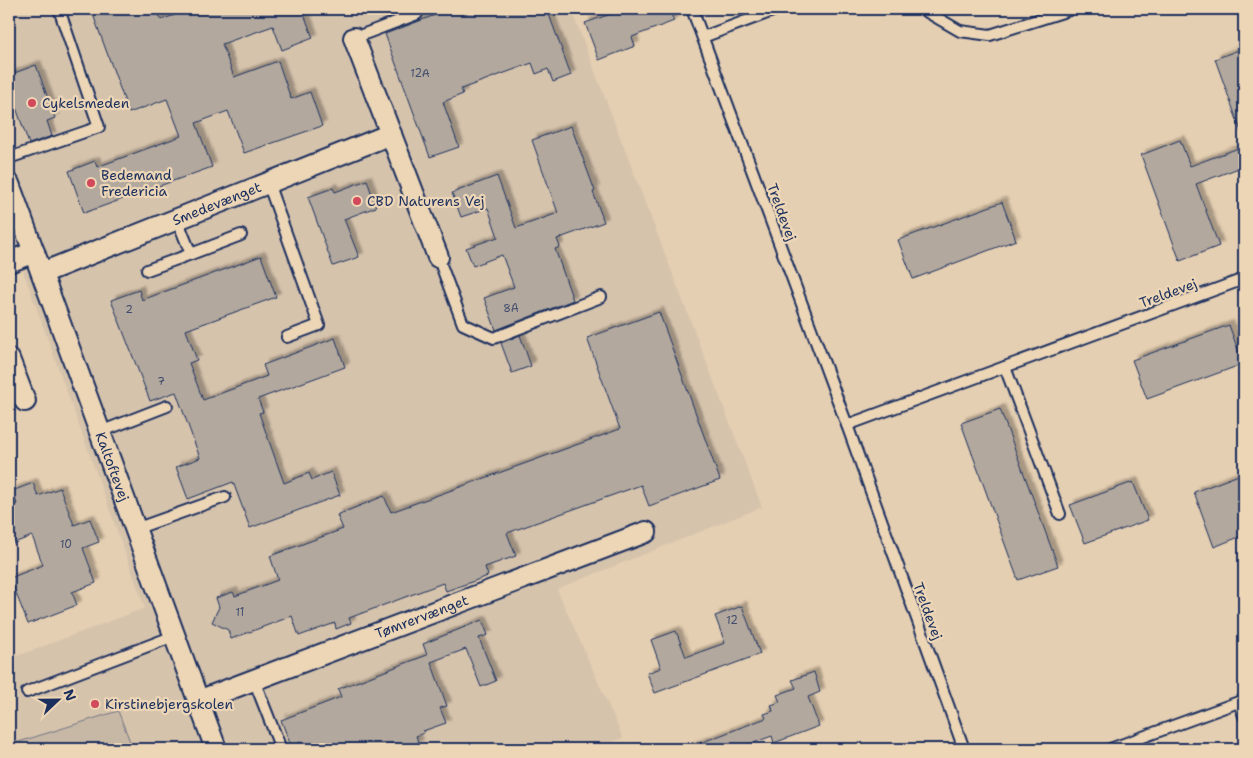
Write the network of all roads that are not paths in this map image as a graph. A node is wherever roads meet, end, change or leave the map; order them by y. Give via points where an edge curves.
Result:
1 (59, 9) edge
2 (415, 9) edge
3 (692, 9) edge
4 (778, 9) edge
5 (922, 9) edge
6 (1069, 10) edge
7 (702, 37) junction
8 (354, 38) joint
9 (391, 134) junction
10 (9, 158) edge
11 (268, 183) junction
12 (9, 184) edge
13 (177, 219) junction
14 (241, 235) dead end
15 (34, 252) junction
16 (190, 254) junction
17 (438, 257) joint
18 (9, 262) edge
19 (147, 270) dead end
20 (42, 273) junction
21 (1244, 281) edge
22 (602, 297) dead end
23 (287, 337) dead end
24 (9, 358) edge
25 (1005, 367) junction
26 (25, 402) dead end
27 (167, 406) dead end
28 (847, 425) junction
29 (100, 432) junction
30 (225, 497) dead end
31 (1060, 514) dead end
32 (135, 529) junction
33 (646, 532) dead end
34 (174, 636) junction
35 (254, 680) junction
36 (27, 692) dead end
37 (198, 701) junction
38 (1242, 701) edge
39 (1244, 716) edge
40 (216, 749) edge
41 (281, 749) edge
42 (964, 749) edge
43 (1110, 749) edge

1 - 10 lane via 99,127
2 - 8 lane via 417,14
3 - 7 lane, Treldevej
4 - 7 lane
5 - 6 lane via 960,32 990,35
7 - 28 lane, Treldevej
8 - 9 street
9 - 11 street, Smedevænget
9 - 17 street
11 - 13 street, Smedevænget
11 - 23 lane via 319,325
12 - 15 street, Kaltoftevej
13 - 16 lane
13 - 20 street, Smedevænget
14 - 16 lane
15 - 18 street
15 - 20 street, Kaltoftevej
16 - 19 lane
17 - 22 lane via 463,324 494,338
20 - 29 street, Kaltoftevej
21 - 25 lane, Treldevej
24 - 26 street
25 - 28 lane, Treldevej
25 - 31 lane
27 - 29 lane
28 - 42 lane, Treldevej
29 - 32 street, Kaltoftevej
30 - 32 lane
32 - 34 street, Kaltoftevej
33 - 35 street, Tømrervænget
34 - 36 lane
34 - 37 street, Kaltoftevej
35 - 37 street, Tømrervænget
35 - 41 lane
37 - 40 street, Kaltoftevej
38 - 39 lane
38 - 43 lane

